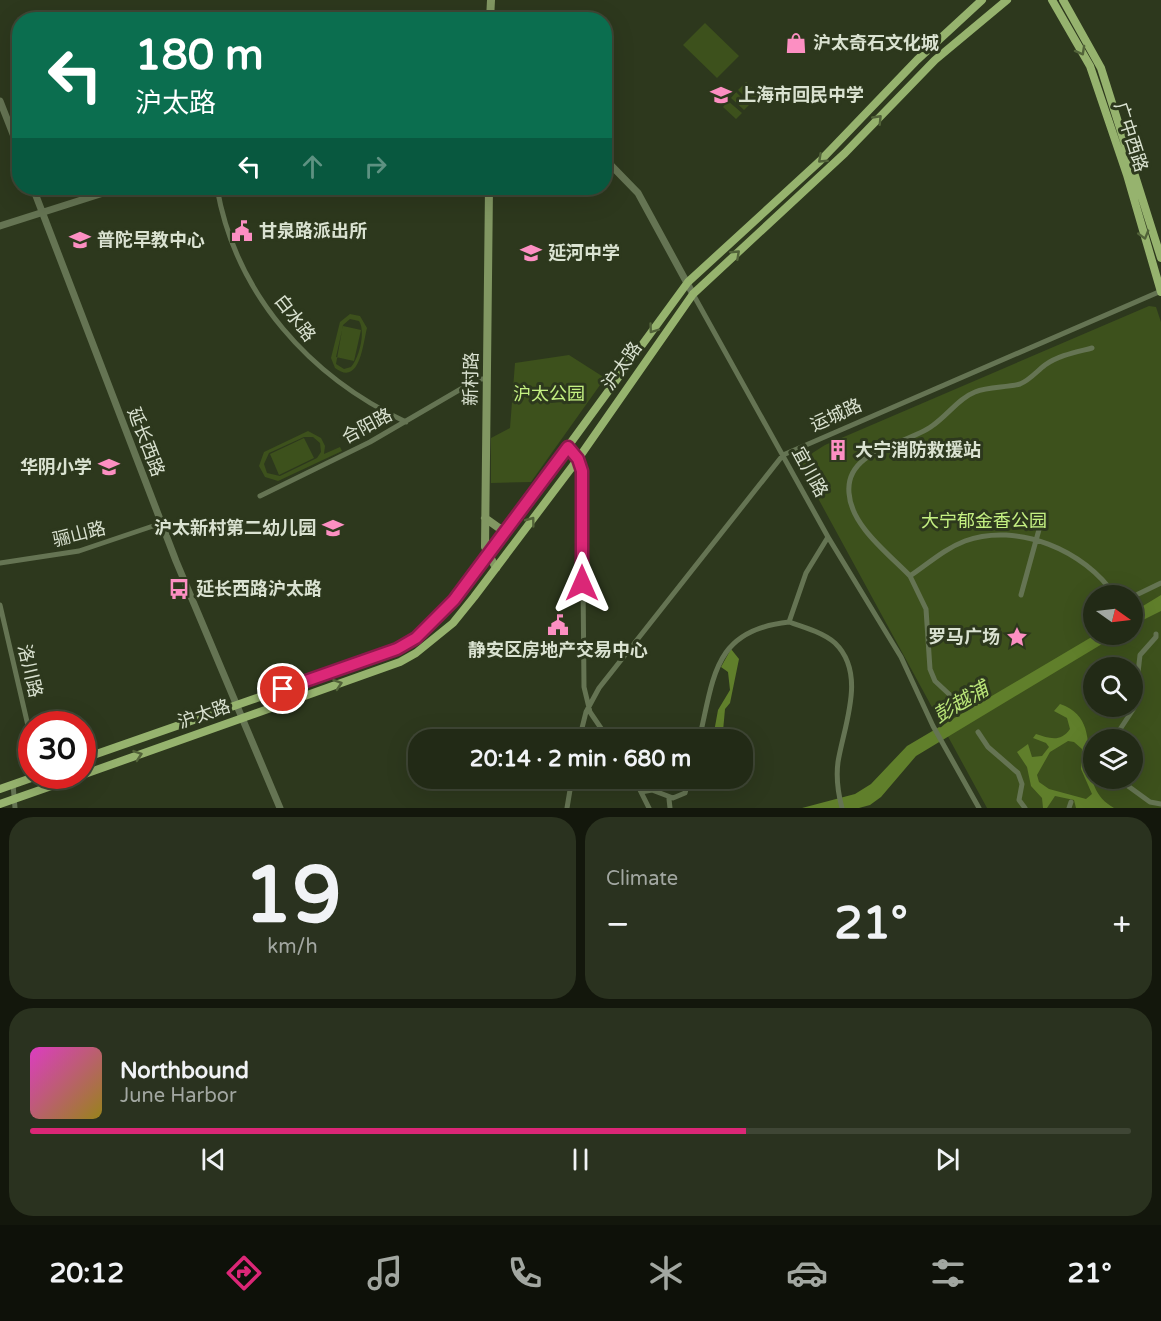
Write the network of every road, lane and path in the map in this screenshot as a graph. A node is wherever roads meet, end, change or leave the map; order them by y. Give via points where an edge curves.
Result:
1 (982, 0) edge
2 (1007, 0) edge
3 (1052, 0) edge
4 (1063, 0) edge
5 (0, 101) edge
6 (12, 132) edge
7 (612, 166) edge
8 (36, 195) edge
9 (96, 195) edge
10 (219, 195) edge
11 (489, 195) edge
12 (42, 212) junction
13 (0, 226) edge
14 (1161, 258) edge
15 (688, 282) junction
16 (1161, 291) edge
17 (693, 294) junction
18 (1092, 348) dead end
19 (486, 379) junction
20 (406, 422) junction
21 (568, 447) junction
22 (783, 455) junction
23 (578, 459) junction
24 (260, 495) dead end
25 (1043, 514) dead end
26 (484, 518) junction
27 (162, 523) junction
28 (508, 528) junction
29 (828, 537) junction
30 (1036, 539) junction
31 (488, 556) junction
32 (0, 563) edge
33 (496, 568) junction
34 (910, 576) junction
35 (1161, 583) edge
36 (1105, 585) edge
37 (1143, 592) edge
38 (1021, 595) dead end
39 (0, 605) edge
40 (789, 622) junction
41 (1157, 636) edge
42 (238, 704) junction
43 (588, 707) junction
44 (965, 709) dead end
45 (25, 711) edge
46 (243, 718) junction
47 (582, 729) edge
48 (602, 729) edge
49 (702, 729) edge
50 (1120, 729) edge
51 (978, 732) dead end
52 (96, 754) edge
53 (96, 770) edge
54 (18, 782) edge
55 (13, 784) junction
56 (0, 789) edge
57 (41, 789) edge
58 (570, 789) edge
59 (640, 789) edge
60 (686, 789) edge
61 (1132, 789) edge
62 (641, 792) junction
63 (15, 798) junction
64 (669, 799) junction
65 (0, 804) edge
66 (1161, 804) edge
67 (15, 808) edge
68 (280, 808) edge
69 (567, 808) edge
70 (649, 808) edge
71 (670, 808) edge
72 (842, 808) edge
73 (979, 808) edge
74 (1025, 808) edge

1 -> 15 main road, 沪太路 via 917,60 820,161
17 -> 2 main road, 沪太路 via 845,153 935,60
3 -> 16 main road, 广中西路 via 1090,66
4 - 14 main road, 广中西路 via 1101,68
5 - 6 street
7 - 15 street, 宜川路 via 638,194
8 - 12 street, 延长西路
9 - 12 street
10 - 20 street, 白水路 via 238,254 261,299 286,335 343,387
11 - 19 main road, 新村路
12 - 13 street
12 - 27 street, 延长西路
15 - 17 street, 宜川路
15 -> 21 main road, 沪太路
16 - 22 street, 运城路
17 - 22 street, 宜川路
17 - 23 main road, 沪太路
18 - 34 street via 1058,358 1020,384 968,395 926,430 877,450 858,467 849,492 856,517
19 - 20 street, 合阳路 via 478,379
19 - 26 main road, 新村路
20 - 24 street, 合阳路
21 - 23 street
21 - 28 main road, 沪太路
22 - 29 street, 宜川路
22 - 43 street, 运城路
33 -> 23 main road, 沪太路
23 - 43 street via 582,471 583,673
25 - 30 street
26 - 28 main road via 499,528
26 - 31 main road, 新村路
27 - 32 street, 骊山路 via 79,552
27 - 42 street, 延长西路
28 - 31 main road, 沪太路
29 - 40 street via 806,573
29 - 73 street, 宜川路 via 901,657 933,726
30 - 34 street via 984,536 965,541
30 - 36 street via 1085,563
30 - 38 street
31 - 33 main road, 新村路
31 - 42 main road, 沪太路 via 454,600 416,638 397,649
46 -> 33 main road, 沪太路 via 416,653 453,623
34 - 44 street via 926,609 932,675
35 - 37 street
39 - 45 street, 洛川路
40 - 49 street via 756,629 725,650
40 - 72 street via 834,642 852,674 838,764
41 - 50 street via 1140,656 1134,708
42 - 46 street, 延长西路
42 - 52 main road, 沪太路
43 - 47 street
43 - 48 street
53 -> 46 main road, 沪太路
46 - 68 street, 延长西路
51 - 74 street via 988,747 1018,773 1022,784 1019,800
54 - 55 main road
55 - 56 main road
55 - 63 street
57 - 63 main road, 沪太路
58 - 69 street
59 - 62 street
60 - 64 street
61 - 66 street via 1150,802
62 - 64 street via 652,790
62 - 70 street
63 - 65 main road, 沪太路
63 - 67 street
64 - 71 street

